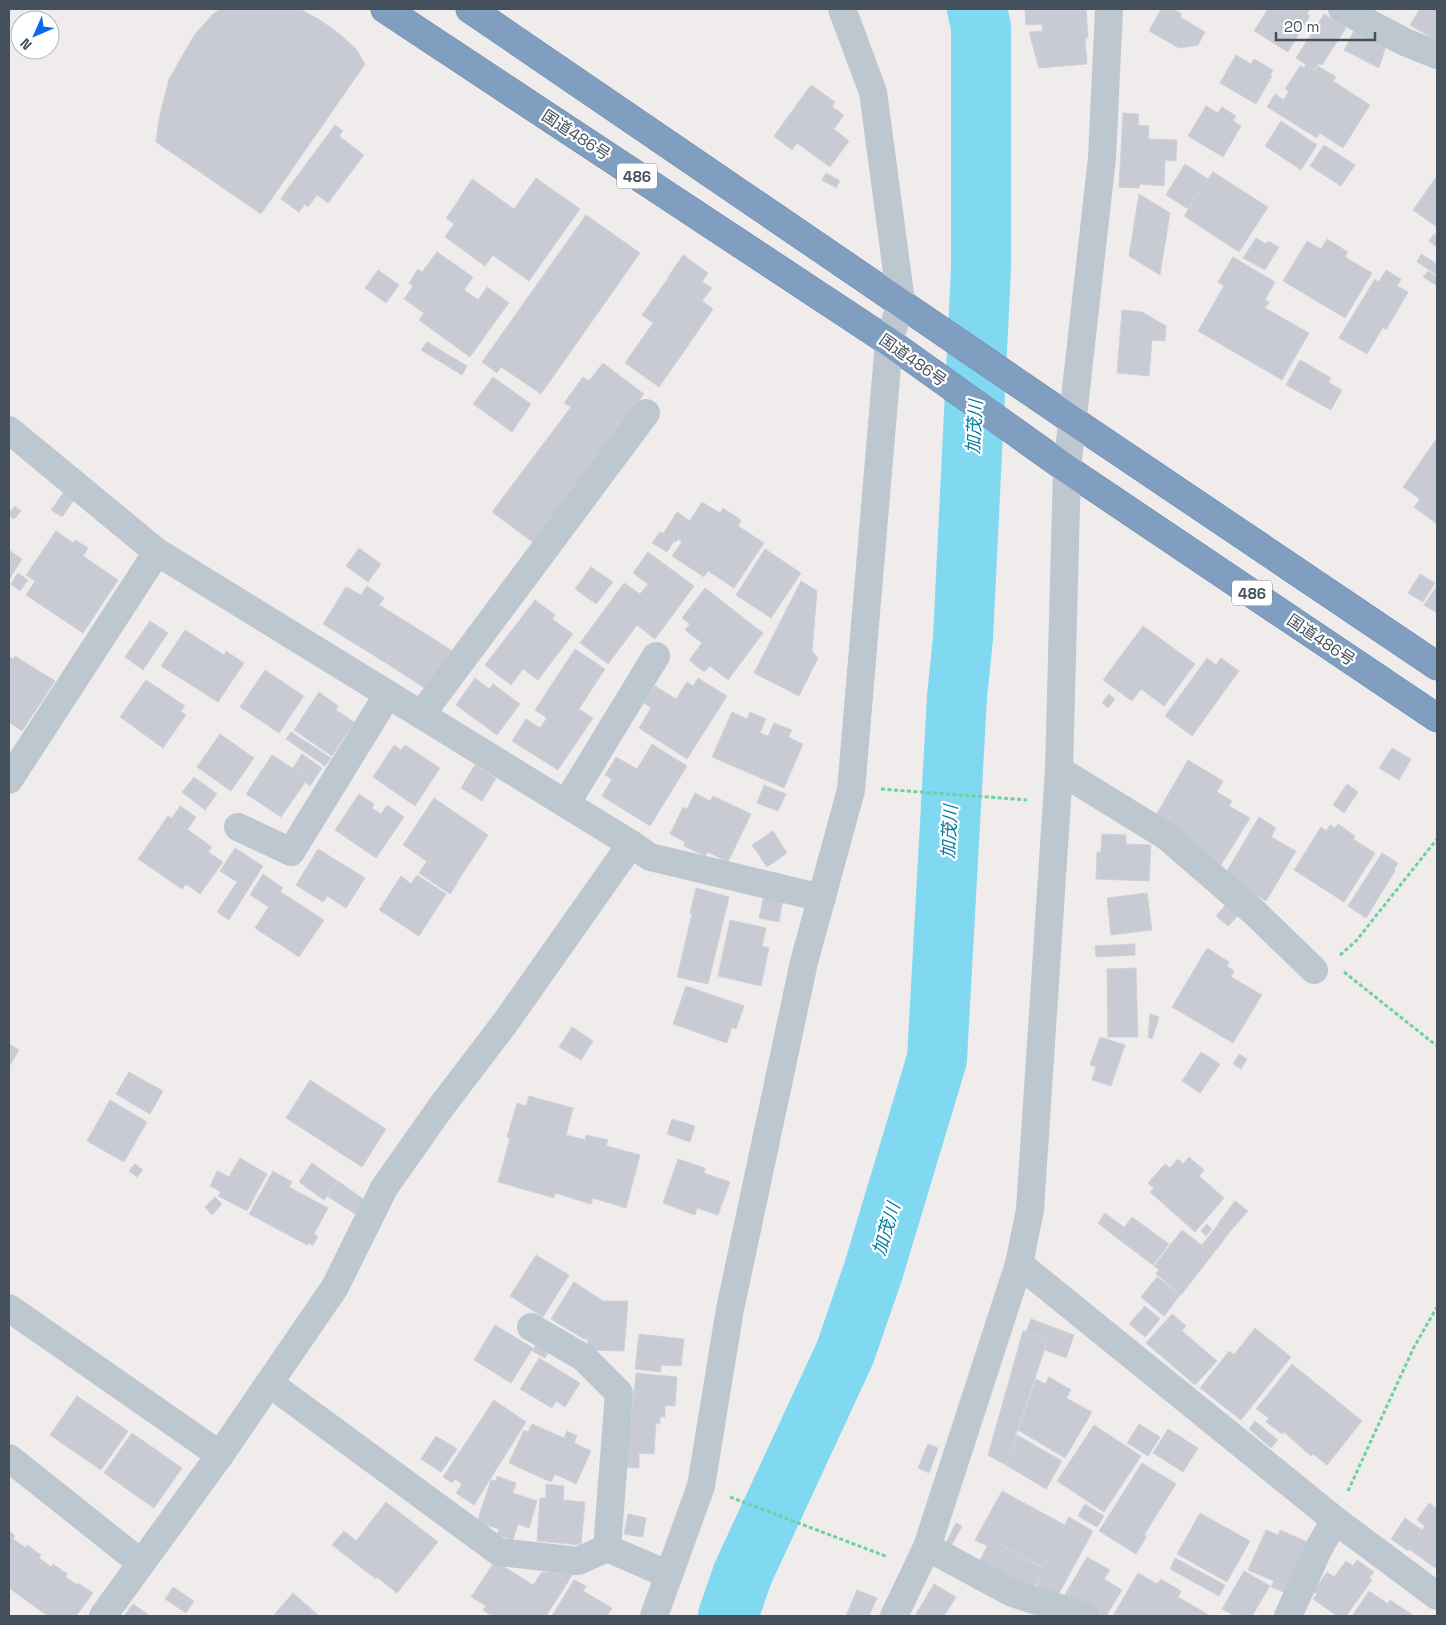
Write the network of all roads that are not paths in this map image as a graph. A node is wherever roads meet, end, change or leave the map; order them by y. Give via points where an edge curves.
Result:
1 (385, 9) edge
2 (470, 9) edge
3 (842, 9) edge
4 (1109, 9) edge
5 (1342, 9) edge
6 (1437, 55) edge
7 (901, 302) junction
8 (889, 342) junction
9 (646, 412) dead end
10 (1072, 420) junction
11 (9, 430) edge
12 (1067, 469) junction
13 (157, 552) junction
14 (656, 656) dead end
15 (1437, 666) edge
16 (388, 694) junction
17 (421, 715) junction
18 (1437, 718) edge
19 (1059, 770) junction
20 (9, 780) edge
21 (566, 804) junction
22 (238, 826) dead end
23 (631, 844) junction
24 (822, 898) junction
25 (1323, 966) road end
26 (1019, 1264) junction
27 (9, 1308) edge
28 (531, 1327) dead end
29 (269, 1383) junction
30 (220, 1454) junction
31 (9, 1458) edge
32 (1335, 1520) junction
33 (927, 1547) junction
34 (608, 1548) junction
35 (141, 1563) junction
36 (669, 1575) junction
37 (1437, 1596) edge
38 (103, 1616) edge
39 (654, 1616) edge
40 (894, 1616) edge
41 (1085, 1616) edge
42 (1288, 1616) edge

1 - 8 highway, 国道486号 / 486
2 - 7 highway, 486
3 - 7 street via 873,92
4 - 10 street via 1102,158
5 - 6 street
7 - 8 street
7 - 10 highway, 486
8 - 12 highway, 国道486号 / 486
8 - 24 street via 851,790
9 - 17 street
10 - 12 street
10 - 15 highway, 486
11 - 13 street
12 - 18 highway, 国道486号 / 486
12 - 19 street
13 - 16 street
13 - 20 street
14 - 21 street
16 - 17 street
16 - 22 street via 291,852
17 - 21 street
19 - 25 street via 1166,836 1255,913
19 - 26 street via 1030,1210
21 - 23 street
23 - 24 street via 650,857
23 - 29 street via 384,1188 335,1287
24 - 36 street via 804,962 730,1309 701,1486
26 - 32 street
26 - 33 street
27 - 30 street
28 - 34 street via 584,1358 618,1393
29 - 30 street
29 - 34 street via 499,1552 578,1561
30 - 35 street
31 - 35 street
32 - 37 street
32 - 42 street
33 - 40 street
33 - 41 street via 1012,1592
34 - 36 street
35 - 38 street
36 - 39 street

